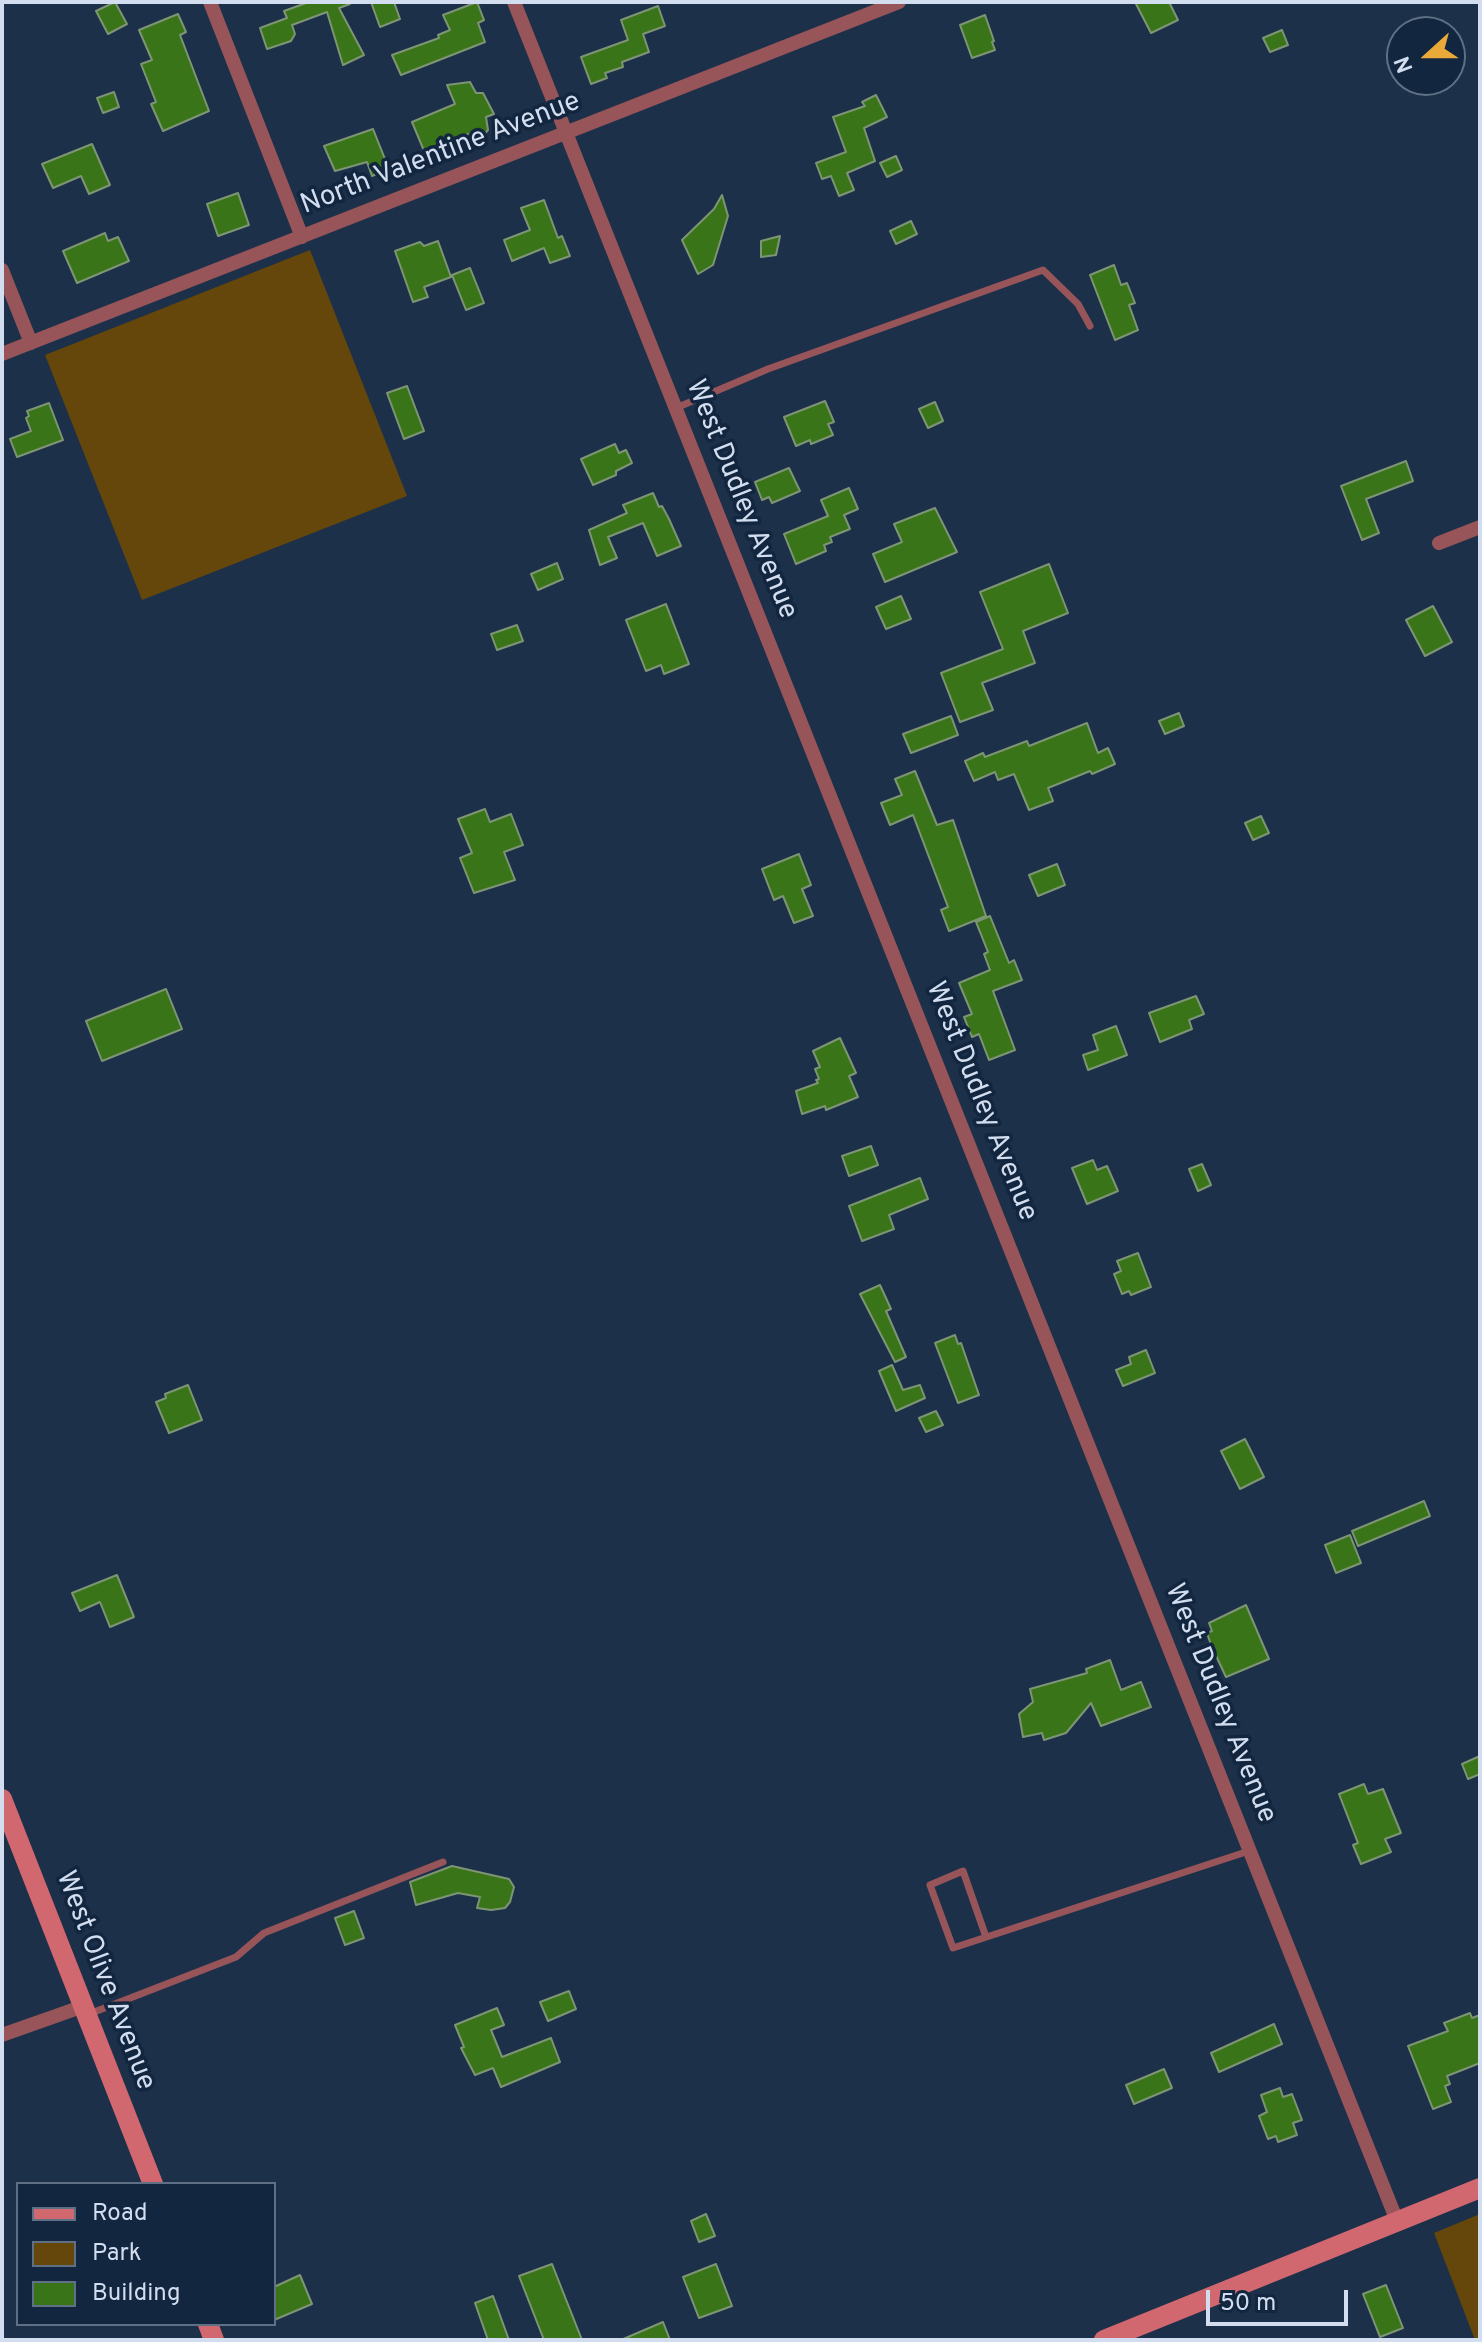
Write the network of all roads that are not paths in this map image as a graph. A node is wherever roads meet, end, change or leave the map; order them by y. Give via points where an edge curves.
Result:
1 (210, 2) edge
2 (514, 2) edge
3 (899, 2) edge
4 (566, 133) junction
5 (302, 237) junction
6 (2, 270) edge
7 (1090, 326) dead end
8 (31, 343) junction
9 (2, 354) edge
10 (676, 408) junction
11 (1480, 527) edge
12 (1439, 543) dead end
13 (2, 1799) edge
14 (1249, 1851) junction
15 (443, 1862) dead end
16 (986, 1937) junction
17 (86, 2010) junction
18 (2, 2035) edge
19 (152, 2182) edge
20 (1480, 2188) edge
21 (1397, 2221) junction
22 (1104, 2340) edge

1 - 5 street
2 - 4 street, West Dudley Avenue
3 - 4 street, North Valentine Avenue
4 - 5 street, North Valentine Avenue
4 - 10 street, West Dudley Avenue
5 - 8 street, North Valentine Avenue
6 - 8 street
7 - 10 lane via 1078,304 1043,270 768,369
8 - 9 street, North Valentine Avenue
10 - 14 street, West Dudley Avenue
11 - 12 street
13 - 17 main road, West Olive Avenue
14 - 16 lane
14 - 21 street, West Dudley Avenue
15 - 17 lane via 264,1933 236,1957
16 - 16 lane via 953,1948 930,1885 963,1871
17 - 18 street
17 - 19 main road, West Olive Avenue
20 - 21 main road
21 - 22 main road

